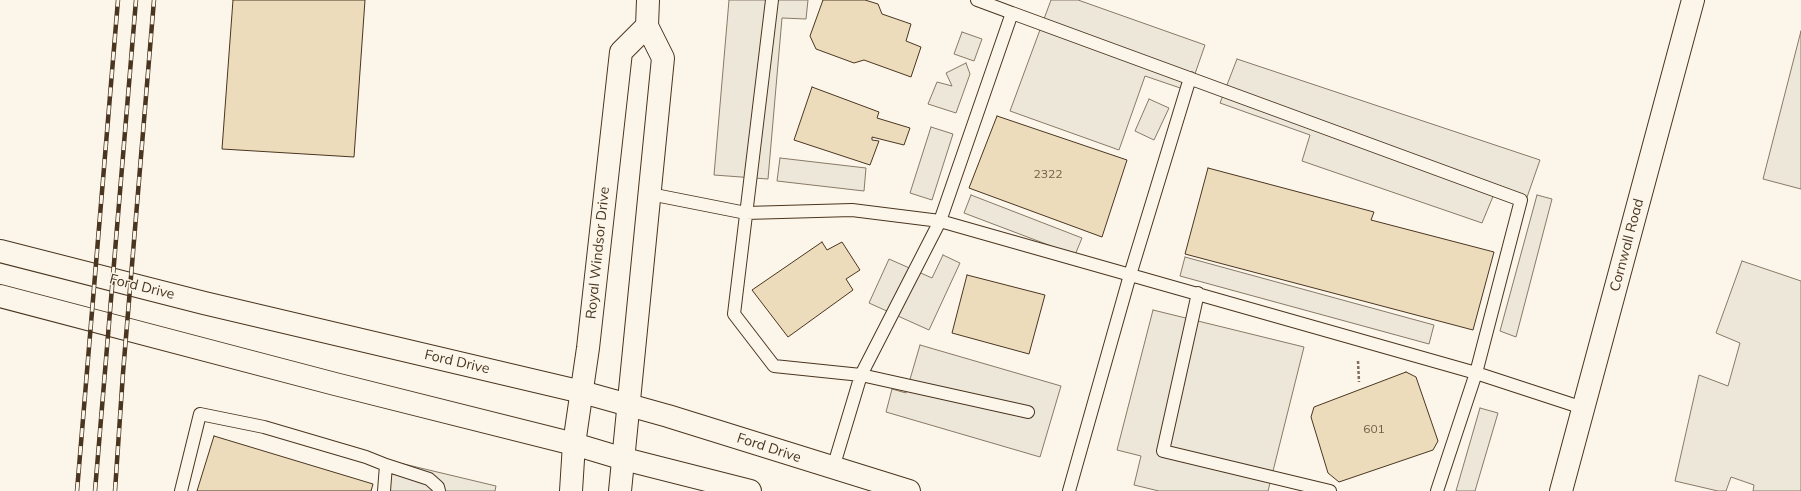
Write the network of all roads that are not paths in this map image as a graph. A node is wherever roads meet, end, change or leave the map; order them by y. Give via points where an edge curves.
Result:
1 (648, 0) edge
2 (772, 0) edge
3 (978, 0) edge
4 (1693, 0) edge
5 (1012, 13) junction
6 (647, 26) junction
7 (1190, 78) junction
8 (650, 194) junction
9 (746, 213) junction
10 (940, 222) junction
11 (0, 250) edge
12 (1130, 275) junction
13 (1198, 294) junction
14 (0, 296) edge
15 (1476, 373) junction
16 (861, 375) junction
17 (582, 392) junction
18 (629, 406) junction
19 (1583, 408) junction
20 (1028, 412) dead end
21 (574, 444) junction
22 (624, 459) junction
23 (386, 465) junction
24 (833, 468) junction
25 (181, 491) edge
26 (384, 491) edge
27 (439, 491) edge
28 (571, 491) edge
29 (620, 491) edge
30 (750, 491) edge
31 (909, 491) edge
32 (1069, 491) edge
33 (1330, 491) edge
34 (1437, 491) edge
35 (1560, 491) edge

1 - 6 main road
2 - 9 lane
3 - 5 lane
4 - 19 main road, Cornwall Road
5 - 7 lane
5 - 10 lane
6 - 8 main road via 663,58
6 - 17 main road, Royal Windsor Drive via 621,52
7 - 12 lane
7 - 15 lane via 1521,200
8 - 9 lane
8 - 18 main road
9 - 10 lane via 852,210
9 - 16 lane via 734,314 774,366
10 - 12 lane
10 - 16 lane
11 - 17 main road, Ford Drive via 204,303
12 - 13 lane
12 - 32 lane
13 - 15 lane
13 - 33 lane via 1163,451
14 - 21 main road
15 - 19 lane
15 - 34 lane
16 - 20 lane
16 - 24 lane
17 - 18 main road, Ford Drive
17 - 21 main road, Royal Windsor Drive
18 - 22 main road
18 - 24 main road, Ford Drive
19 - 35 main road, Cornwall Road
21 - 22 main road
21 - 28 main road, Royal Windsor Drive
22 - 29 main road
22 - 30 main road
23 - 25 lane via 264,427 200,414
23 - 26 lane
23 - 27 lane via 429,479
24 - 31 main road, Ford Drive

